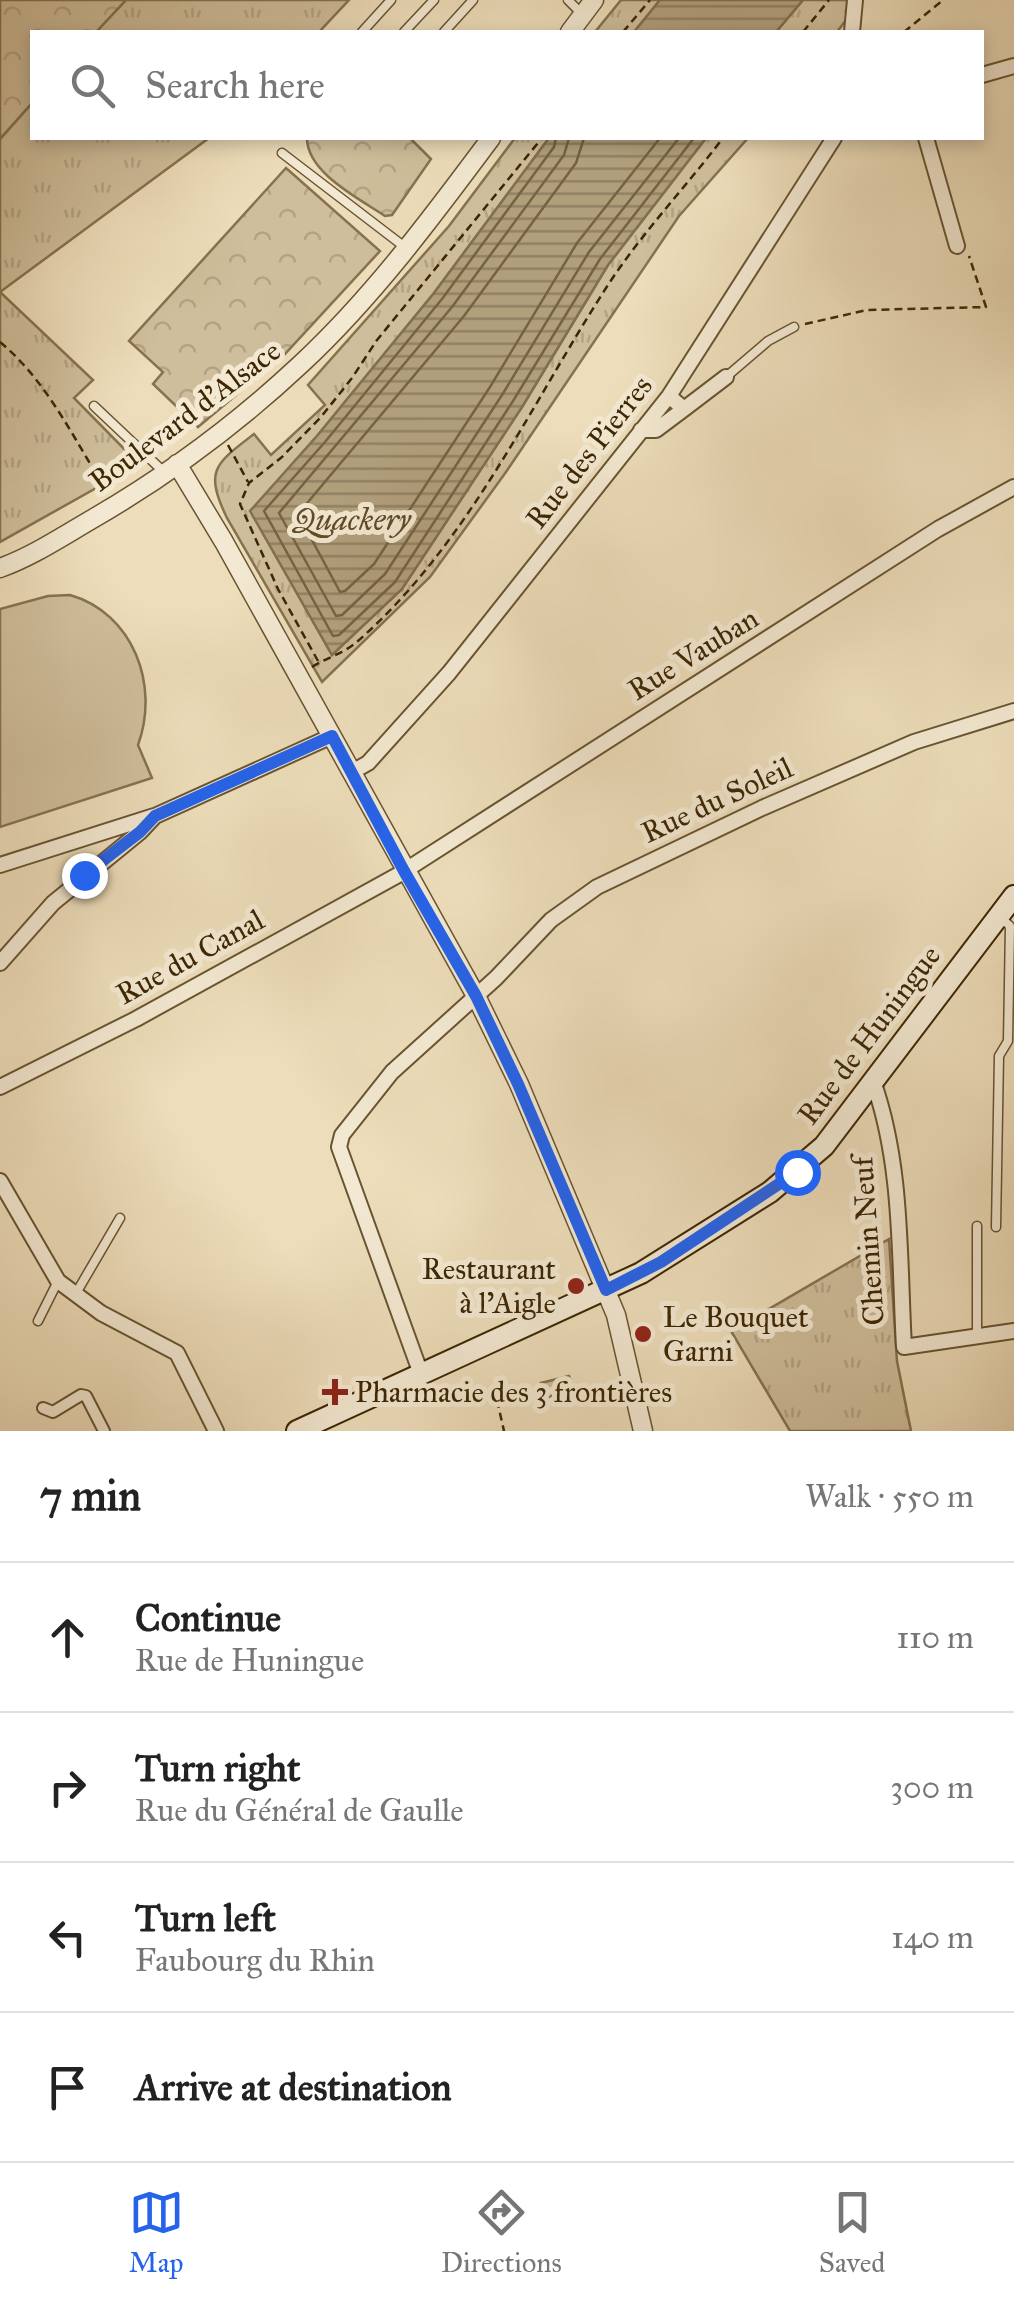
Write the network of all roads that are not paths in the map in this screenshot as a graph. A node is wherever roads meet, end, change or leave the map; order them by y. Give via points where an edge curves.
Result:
1 (391, 0) edge
2 (434, 0) edge
3 (473, 0) edge
4 (568, 0) edge
5 (855, 0) edge
6 (589, 7) edge
7 (364, 30) edge
8 (406, 30) edge
9 (446, 30) edge
10 (572, 30) edge
11 (852, 30) edge
12 (1014, 66) edge
13 (984, 75) edge
14 (489, 140) edge
15 (833, 140) edge
16 (927, 140) edge
17 (282, 154) dead end
18 (957, 246) road end
19 (406, 248) junction
20 (794, 327) road end
21 (726, 377) joint
22 (669, 396) junction
23 (94, 406) dead end
24 (684, 409) junction
25 (641, 430) junction
26 (171, 468) junction
27 (1014, 487) edge
28 (0, 568) edge
29 (1014, 711) edge
30 (332, 736) junction
31 (352, 772) junction
32 (155, 816) junction
33 (0, 865) edge
34 (404, 871) junction
35 (1014, 896) edge
36 (998, 914) junction
37 (0, 963) edge
38 (476, 996) junction
39 (873, 1081) junction
40 (0, 1088) edge
41 (0, 1181) edge
42 (120, 1218) dead end
43 (977, 1226) dead end
44 (996, 1227) dead end
45 (58, 1282) junction
46 (606, 1290) junction
47 (75, 1295) junction
48 (38, 1321) dead end
49 (1014, 1331) edge
50 (977, 1336) junction
51 (421, 1374) junction
52 (43, 1408) dead end
53 (104, 1431) edge
54 (216, 1431) edge
55 (298, 1431) edge
56 (643, 1431) edge

1 - 7 lane
2 - 8 lane
3 - 9 lane
4 - 6 lane
5 - 11 street
6 - 10 street
12 - 13 street
14 - 19 street, Boulevard d'Alsace
15 - 22 street, Rue des Pierres
16 - 18 street
17 - 19 lane
19 - 26 street, Boulevard d'Alsace via 303,362
20 - 21 lane
21 - 24 street
22 - 24 street
22 - 25 street, Rue des Pierres
23 - 26 lane
24 - 25 street via 656,430
25 - 31 street, Rue des Pierres via 449,673 368,763
26 - 28 street, Boulevard d'Alsace
26 - 30 street
27 - 34 street, Rue Vauban via 938,528
29 - 38 street, Rue du Soleil via 914,742 597,887 552,920
30 - 31 street
30 - 32 street
31 - 34 street
32 - 33 street
32 - 37 street via 53,903
34 - 38 street
34 - 40 street, Rue du Canal
35 - 36 main road, Rue de Huningue
36 - 39 main road, Rue de Huningue
36 - 44 lane via 1010,926
38 - 46 street
38 - 51 street, Rue du Soleil via 392,1072 342,1134 339,1147
39 - 46 main road, Rue de Huningue via 797,1172 661,1262
39 - 50 street, Chemin Neuf via 895,1172 904,1347
41 - 45 street
42 - 47 lane
43 - 50 lane
45 - 47 street
45 - 48 lane
46 - 51 main road, Rue de Huningue
46 - 56 street
47 - 54 street via 177,1352
49 - 50 street, Chemin Neuf
51 - 55 main road, Rue de Huningue
52 - 53 street via 53,1412 86,1396

